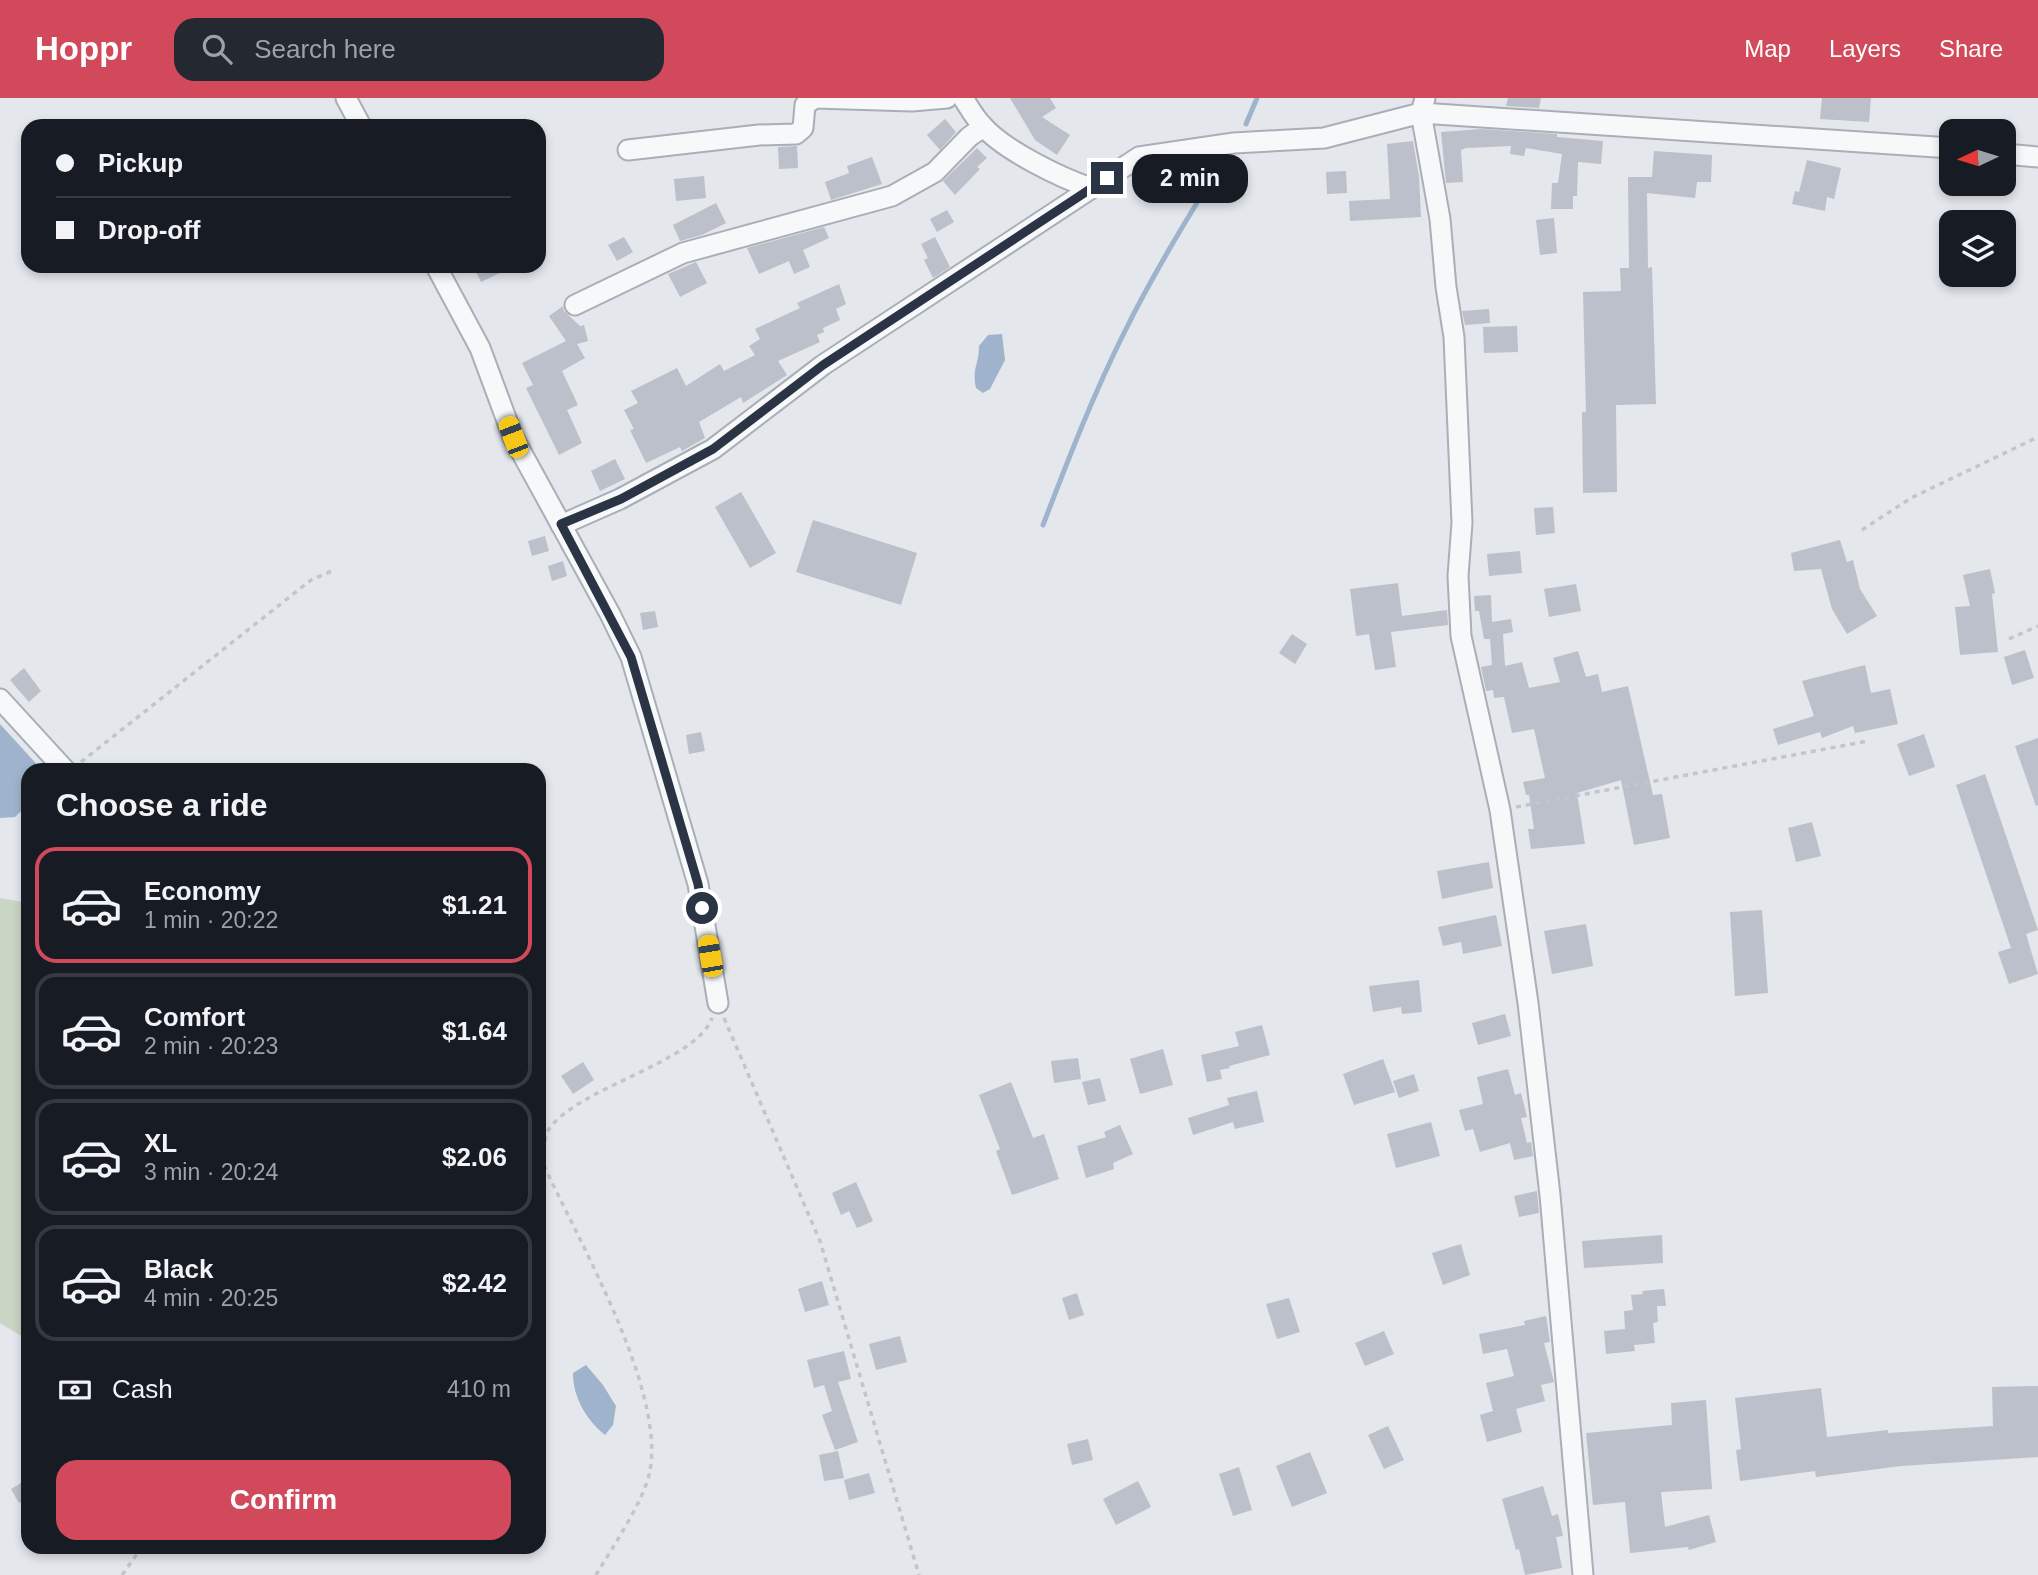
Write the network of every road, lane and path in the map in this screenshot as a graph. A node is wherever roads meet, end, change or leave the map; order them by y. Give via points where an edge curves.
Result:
1 (345, 98) edge
2 (947, 98) edge
3 (963, 98) edge
4 (1423, 105) edge
5 (356, 119) edge
6 (983, 127) junction
7 (1939, 147) edge
8 (628, 150) dead end
9 (2016, 155) edge
10 (2038, 158) edge
11 (1091, 188) junction
12 (440, 273) edge
13 (576, 304) dead end
14 (2038, 437) edge
15 (561, 524) junction
16 (1862, 530) dead end
17 (332, 571) dead end
18 (2038, 626) edge
19 (2008, 639) dead end
20 (0, 699) edge
21 (1868, 741) dead end
22 (59, 763) edge
23 (80, 763) edge
24 (1500, 810) junction
25 (718, 1003) junction
26 (547, 1132) joint
27 (546, 1138) edge
28 (546, 1170) edge
29 (137, 1554) edge
30 (122, 1575) edge
31 (596, 1575) edge
32 (919, 1575) edge
33 (1583, 1575) edge

1 - 5 street
2 - 8 street via 815,98 805,105 803,128 796,134
3 - 6 street
4 - 7 street
4 - 11 street via 1324,138 1234,143 1139,157
4 - 24 street via 1454,337 1462,523 1458,576 1461,636
6 - 11 street via 1058,176
6 - 13 street via 935,172 892,196 683,253
9 - 10 street
11 - 15 street via 823,365 713,449 621,499
12 - 15 street via 480,348 513,437
14 - 16 path via 1911,498
15 - 25 street via 631,657 698,884
17 - 23 path via 311,580
18 - 19 path
20 - 22 street
21 - 24 path
24 - 33 street via 1550,1195
25 - 26 path via 708,1030 564,1113
25 - 32 path via 820,1241
26 - 27 path
28 - 31 path via 629,1349 650,1420 650,1471 630,1519
29 - 30 path

